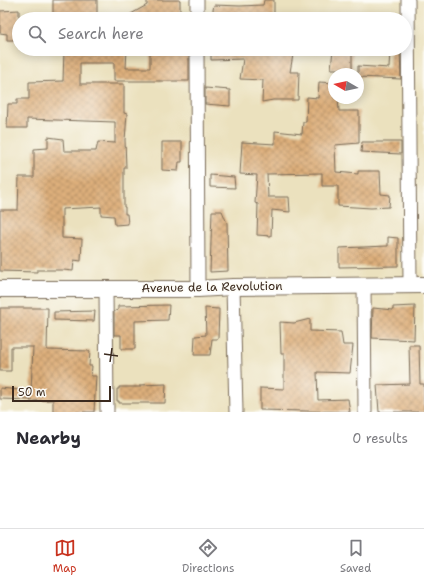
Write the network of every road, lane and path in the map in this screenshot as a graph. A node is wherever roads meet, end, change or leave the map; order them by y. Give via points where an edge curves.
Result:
1 (197, 0) edge
2 (408, 0) edge
3 (197, 12) edge
4 (408, 12) edge
5 (197, 56) edge
6 (410, 56) edge
7 (364, 285) junction
8 (417, 285) edge
9 (234, 287) junction
10 (0, 289) edge
11 (106, 289) junction
12 (198, 289) junction
13 (107, 412) edge
14 (236, 412) edge
15 (365, 412) edge

1 - 3 street
2 - 4 street
5 - 12 street
6 - 8 street
7 - 8 street, Avenue de la Revolution
7 - 9 street, Avenue de la Revolution
7 - 15 street
9 - 12 street, Avenue de la Revolution
9 - 14 street
10 - 11 street, Avenue de la Revolution
11 - 12 street, Avenue de la Revolution
11 - 13 street

